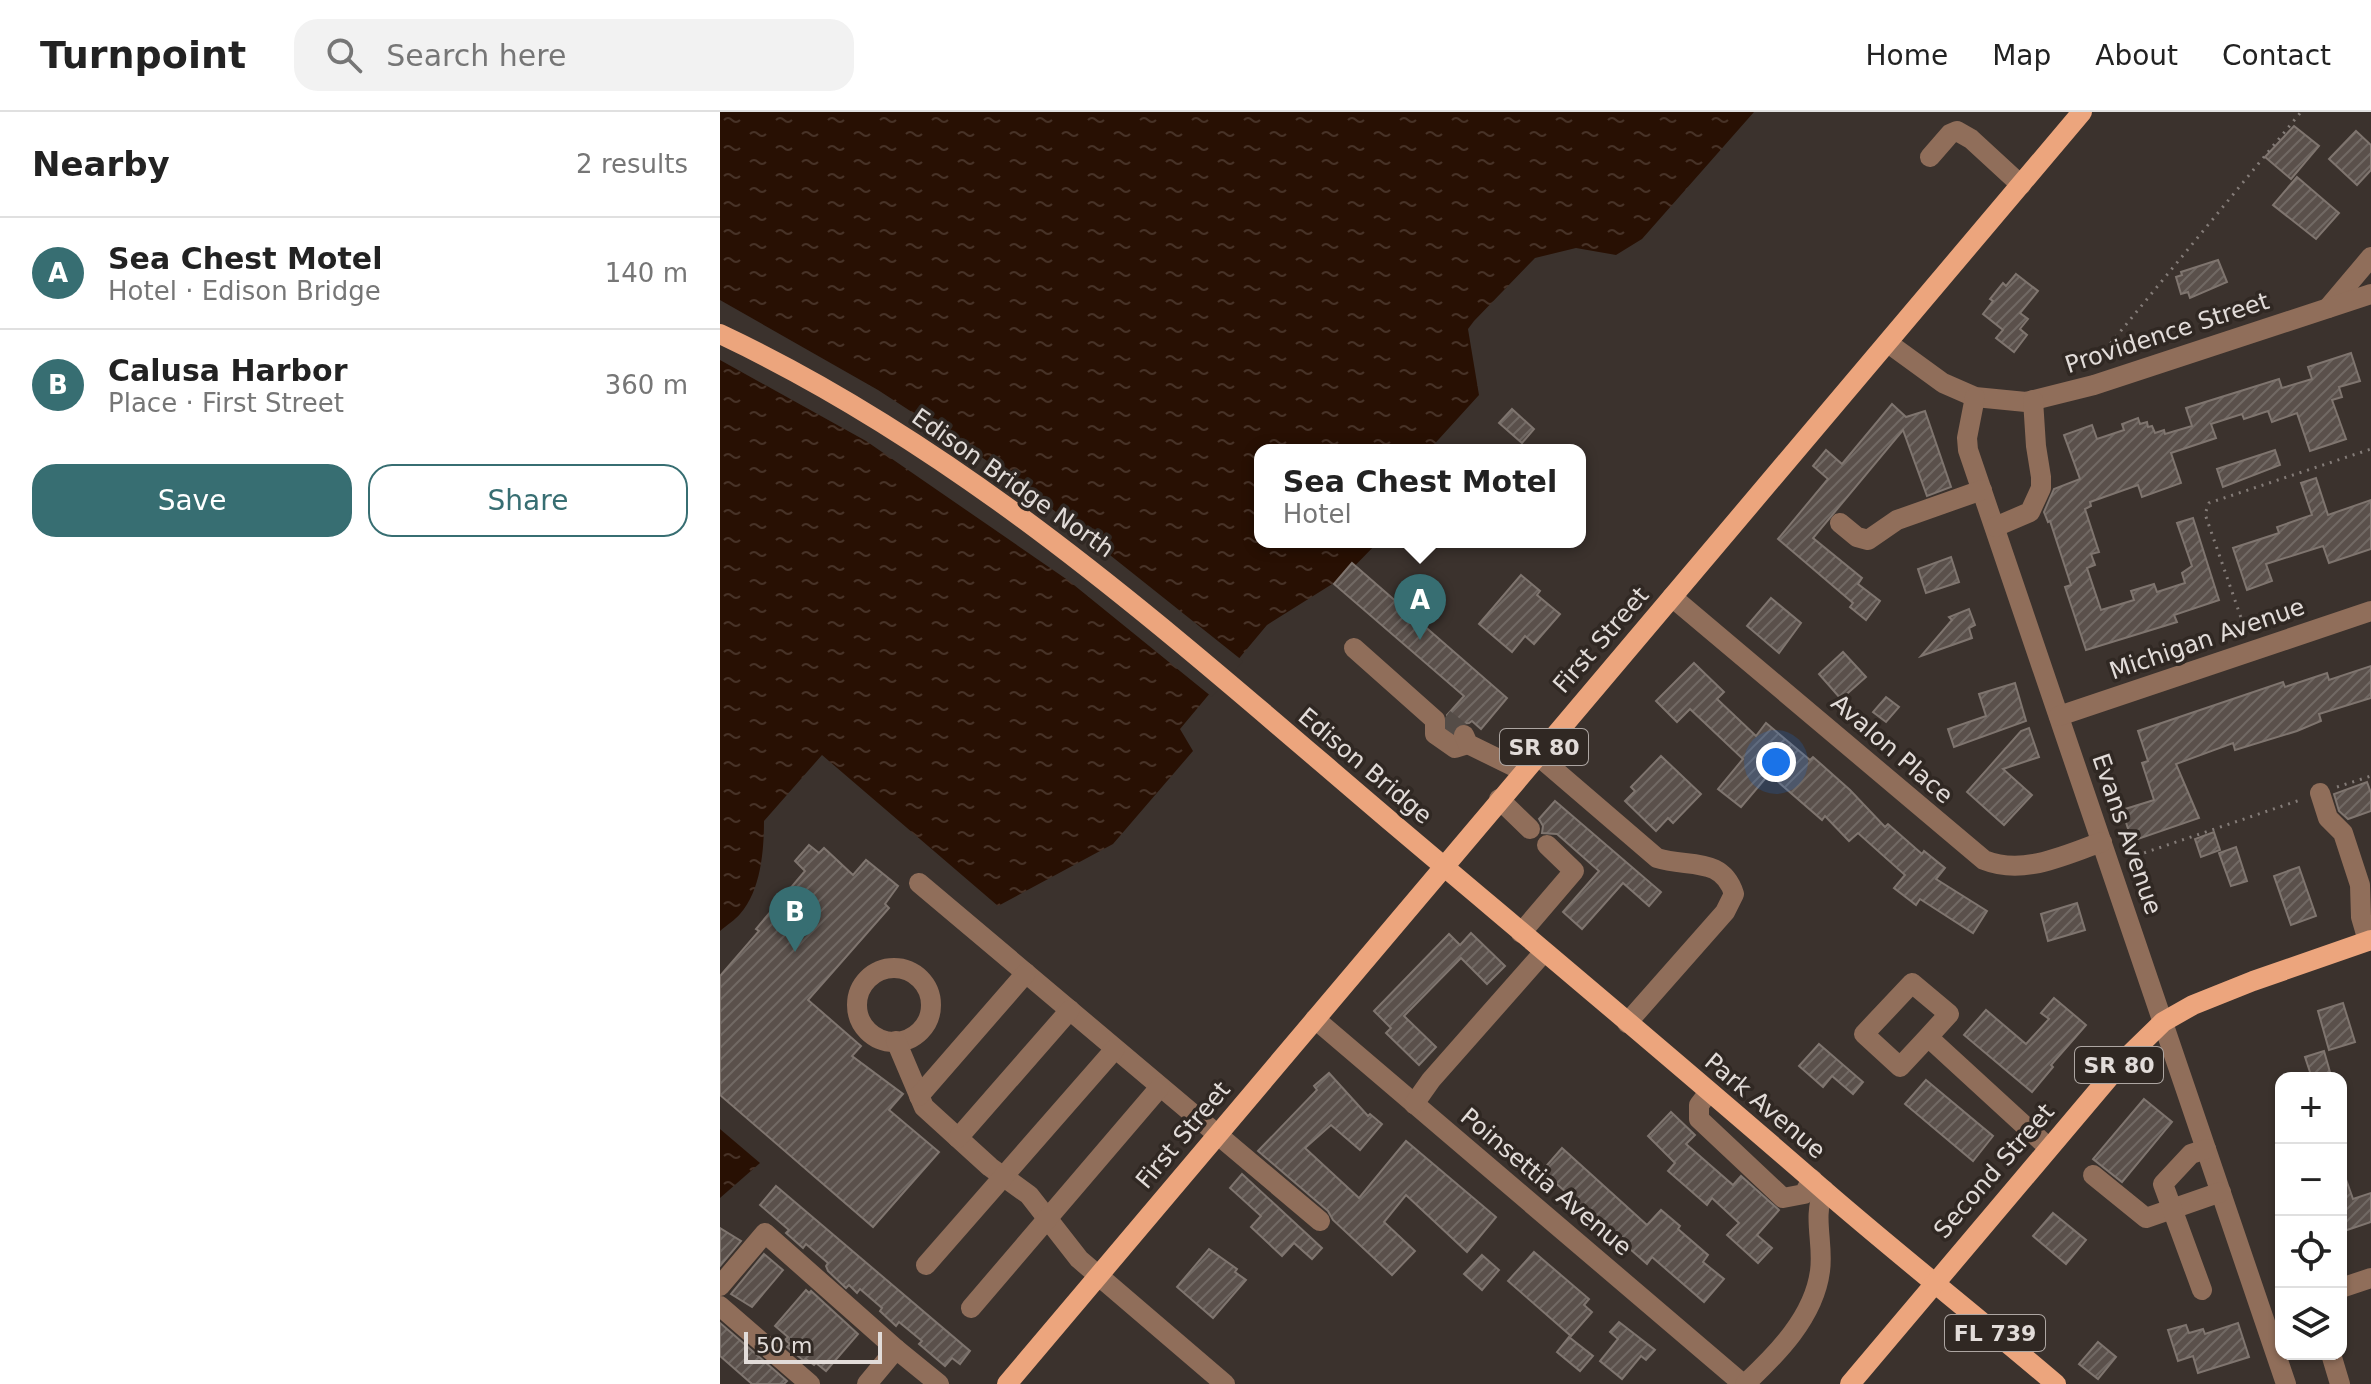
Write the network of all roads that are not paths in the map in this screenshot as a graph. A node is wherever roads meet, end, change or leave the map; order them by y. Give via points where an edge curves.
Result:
1 (2082, 112) edge
2 (1930, 157) dead end
3 (2021, 185) junction
4 (2371, 257) edge
5 (2371, 294) edge
6 (2328, 308) junction
7 (720, 334) edge
8 (1888, 343) junction
9 (1975, 397) junction
10 (2033, 400) junction
11 (1982, 490) junction
12 (1840, 523) dead end
13 (1995, 527) junction
14 (1672, 597) junction
15 (2371, 611) edge
16 (1354, 648) dead end
17 (1254, 706) joint
18 (2059, 716) junction
19 (1537, 755) junction
20 (1523, 771) junction
21 (2320, 793) road end
22 (1499, 799) junction
23 (1530, 829) dead end
24 (2102, 842) junction
25 (1547, 845) dead end
26 (1443, 866) junction
27 (919, 883) dead end
28 (1521, 933) junction
29 (2369, 940) edge
30 (1544, 952) junction
31 (1026, 973) junction
32 (1070, 1010) junction
33 (1315, 1019) junction
34 (2163, 1022) junction
35 (1627, 1023) junction
36 (1928, 1037) dead end
37 (896, 1041) dead end
38 (1115, 1049) junction
39 (1160, 1087) junction
40 (1709, 1092) junction
41 (919, 1096) junction
42 (1414, 1104) junction
43 (1217, 1136) junction
44 (958, 1138) junction
45 (2049, 1148) junction
46 (2206, 1149) junction
47 (2093, 1175) dead end
48 (1004, 1177) junction
49 (1818, 1184) junction
50 (2221, 1192) junction
51 (2172, 1208) junction
52 (1048, 1219) junction
53 (1320, 1221) dead end
54 (926, 1265) dead end
55 (1098, 1276) junction
56 (2371, 1278) edge
57 (1934, 1283) junction
58 (720, 1286) edge
59 (2347, 1286) edge
60 (2202, 1290) dead end
61 (720, 1306) edge
62 (971, 1308) dead end
63 (2272, 1311) edge
64 (896, 1349) junction
65 (2333, 1360) edge
66 (935, 1383) edge
67 (810, 1384) edge
68 (867, 1384) edge
69 (1007, 1384) edge
70 (1225, 1384) edge
71 (1744, 1384) edge
72 (1850, 1384) edge
73 (2056, 1384) edge
74 (2286, 1384) edge
75 (2340, 1384) edge

1 - 3 main road, First Street / SR 80
2 - 3 street via 1957,131
3 - 8 main road, First Street / SR 80
4 - 6 street
5 - 6 street, Providence Street
6 - 10 street, Providence Street
7 - 17 main road, Edison Bridge North via 820,386 978,485 1128,598
8 - 9 street via 1943,383
8 - 14 main road, First Street / SR 80
9 - 10 street, Providence Street
9 - 11 street, Evans Avenue via 1967,438
10 - 13 street via 2041,488 2030,512
11 - 12 street via 1897,520 1868,540
11 - 13 street, Evans Avenue
13 - 18 street, Evans Avenue
14 - 19 main road, First Street / SR 80
14 - 24 street, Avalon Place via 1984,860 2022,867
15 - 18 street, Michigan Avenue
16 - 20 street via 1439,719 1435,734 1455,748 1465,738
17 - 26 main road, Edison Bridge
18 - 24 street, Evans Avenue
19 - 20 main road, First Street / SR 80
19 - 35 street via 1657,858 1712,866 1730,881 1734,894 1725,912
20 - 22 main road, First Street / SR 80
21 - 29 street via 2328,818 2343,833 2360,885 2361,917
22 - 23 street
22 - 26 main road, First Street / SR 80
24 - 34 street, Evans Avenue
25 - 28 street via 1574,871
26 - 28 main road, Park Avenue
26 - 33 main road, First Street / SR 80
27 - 31 street
28 - 30 main road, Park Avenue
29 - 34 main road, Second Street / SR 80 via 2219,993
30 - 35 main road, Park Avenue
30 - 42 street
31 - 32 street
31 - 41 street
32 - 38 street
32 - 44 street
33 - 42 street, Poinsettia Avenue
33 - 43 main road, First Street / SR 80
34 - 45 main road, Second Street / SR 80
34 - 46 street, Evans Avenue
35 - 40 main road, Park Avenue
36 - 45 street
37 - 41 street
38 - 39 street
38 - 48 street
39 - 43 street
39 - 52 street
40 - 49 main road, Park Avenue
40 - 49 street via 1699,1105 1699,1119 1783,1198 1804,1194
41 - 44 street
42 - 71 street, Poinsettia Avenue
43 - 53 street
43 - 55 main road, First Street / SR 80
44 - 48 street
45 - 57 main road, Second Street / SR 80
46 - 50 street, Evans Avenue
46 - 51 street via 2191,1154 2163,1184
47 - 51 street via 2146,1218
48 - 52 street via 1029,1195
48 - 54 street
49 - 57 main road, Park Avenue
49 - 71 street via 1820,1271 1808,1308 1778,1353
50 - 51 street
50 - 63 street, Evans Avenue
51 - 60 street
52 - 55 street
52 - 62 street
55 - 69 main road, First Street / SR 80
55 - 70 street
56 - 59 street
57 - 72 main road, Second Street / SR 80
57 - 73 main road, Park Avenue / FL 739
58 - 64 street via 765,1233
61 - 67 street
63 - 74 street, Evans Avenue
64 - 66 street
64 - 68 street
65 - 75 street

